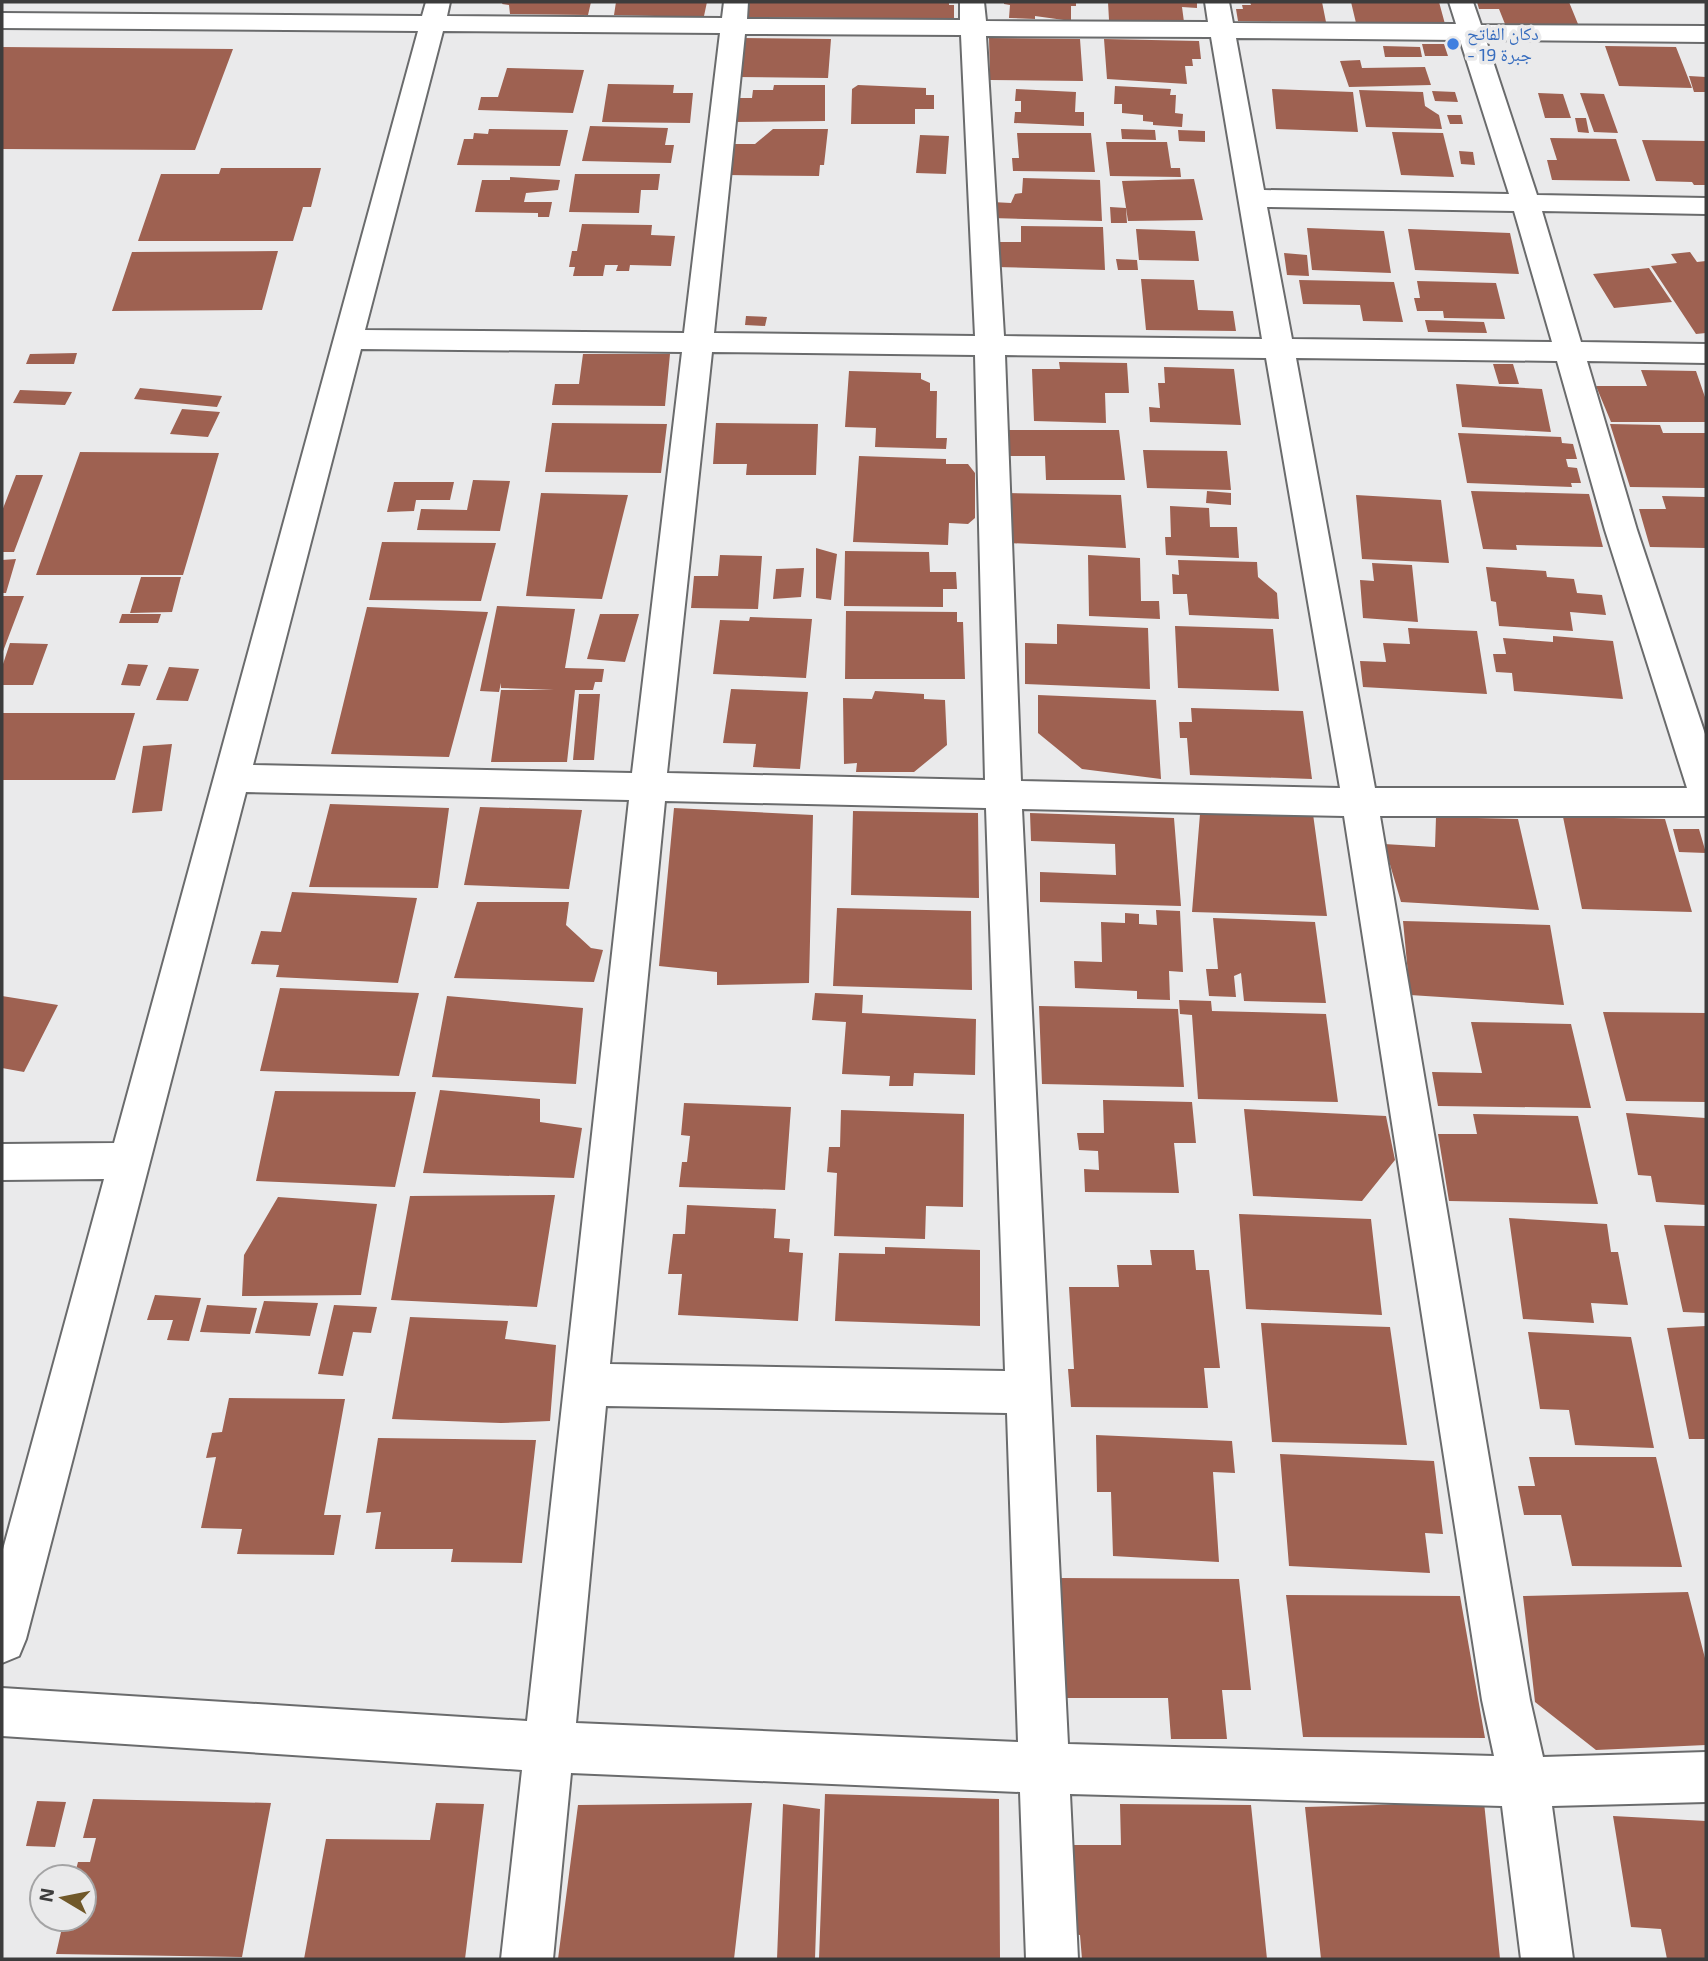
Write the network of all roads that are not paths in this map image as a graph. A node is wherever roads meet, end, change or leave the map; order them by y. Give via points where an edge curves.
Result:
1 (1461, 2) edge
2 (435, 13) edge
3 (735, 15) edge
4 (973, 15) edge
5 (1219, 16) edge
6 (2, 20) edge
7 (1470, 32) junction
8 (1706, 34) edge
9 (1251, 198) junction
10 (1526, 203) junction
11 (1706, 206) edge
12 (348, 339) junction
13 (698, 343) junction
14 (990, 347) junction
15 (1280, 351) junction
16 (1568, 352) junction
17 (1706, 353) edge
18 (232, 778) junction
19 (648, 788) junction
20 (1706, 790) edge
21 (1003, 793) junction
22 (1360, 802) junction
23 (1706, 802) edge
24 (129, 1161) junction
25 (2, 1162) edge
26 (587, 1385) junction
27 (1028, 1392) junction
28 (2, 1639) edge
29 (2, 1712) edge
30 (551, 1747) junction
31 (1044, 1768) junction
32 (1706, 1777) edge
33 (1524, 1782) junction
34 (527, 1959) edge
35 (1052, 1959) edge
36 (1547, 1959) edge

1 - 7 street
2 - 3 street
2 - 6 street
2 - 12 street
3 - 4 street
3 - 13 street
4 - 5 street
4 - 14 street
5 - 7 street
5 - 9 street
7 - 8 street
7 - 10 street
9 - 10 street
9 - 15 street
10 - 11 street
10 - 16 street
12 - 13 street
12 - 18 street
13 - 14 street
13 - 19 street
14 - 15 street
14 - 21 street
15 - 16 street
15 - 22 street
16 - 17 street
16 - 20 street
18 - 19 street
18 - 24 street
19 - 21 street
19 - 26 street
21 - 22 street
21 - 27 street
22 - 23 street
22 - 33 street via 1506,1700
24 - 25 street
24 - 28 street
26 - 27 street
26 - 30 street
27 - 31 street
29 - 30 street
30 - 31 street
30 - 34 street
31 - 33 street
31 - 35 street
32 - 33 street
33 - 36 street

